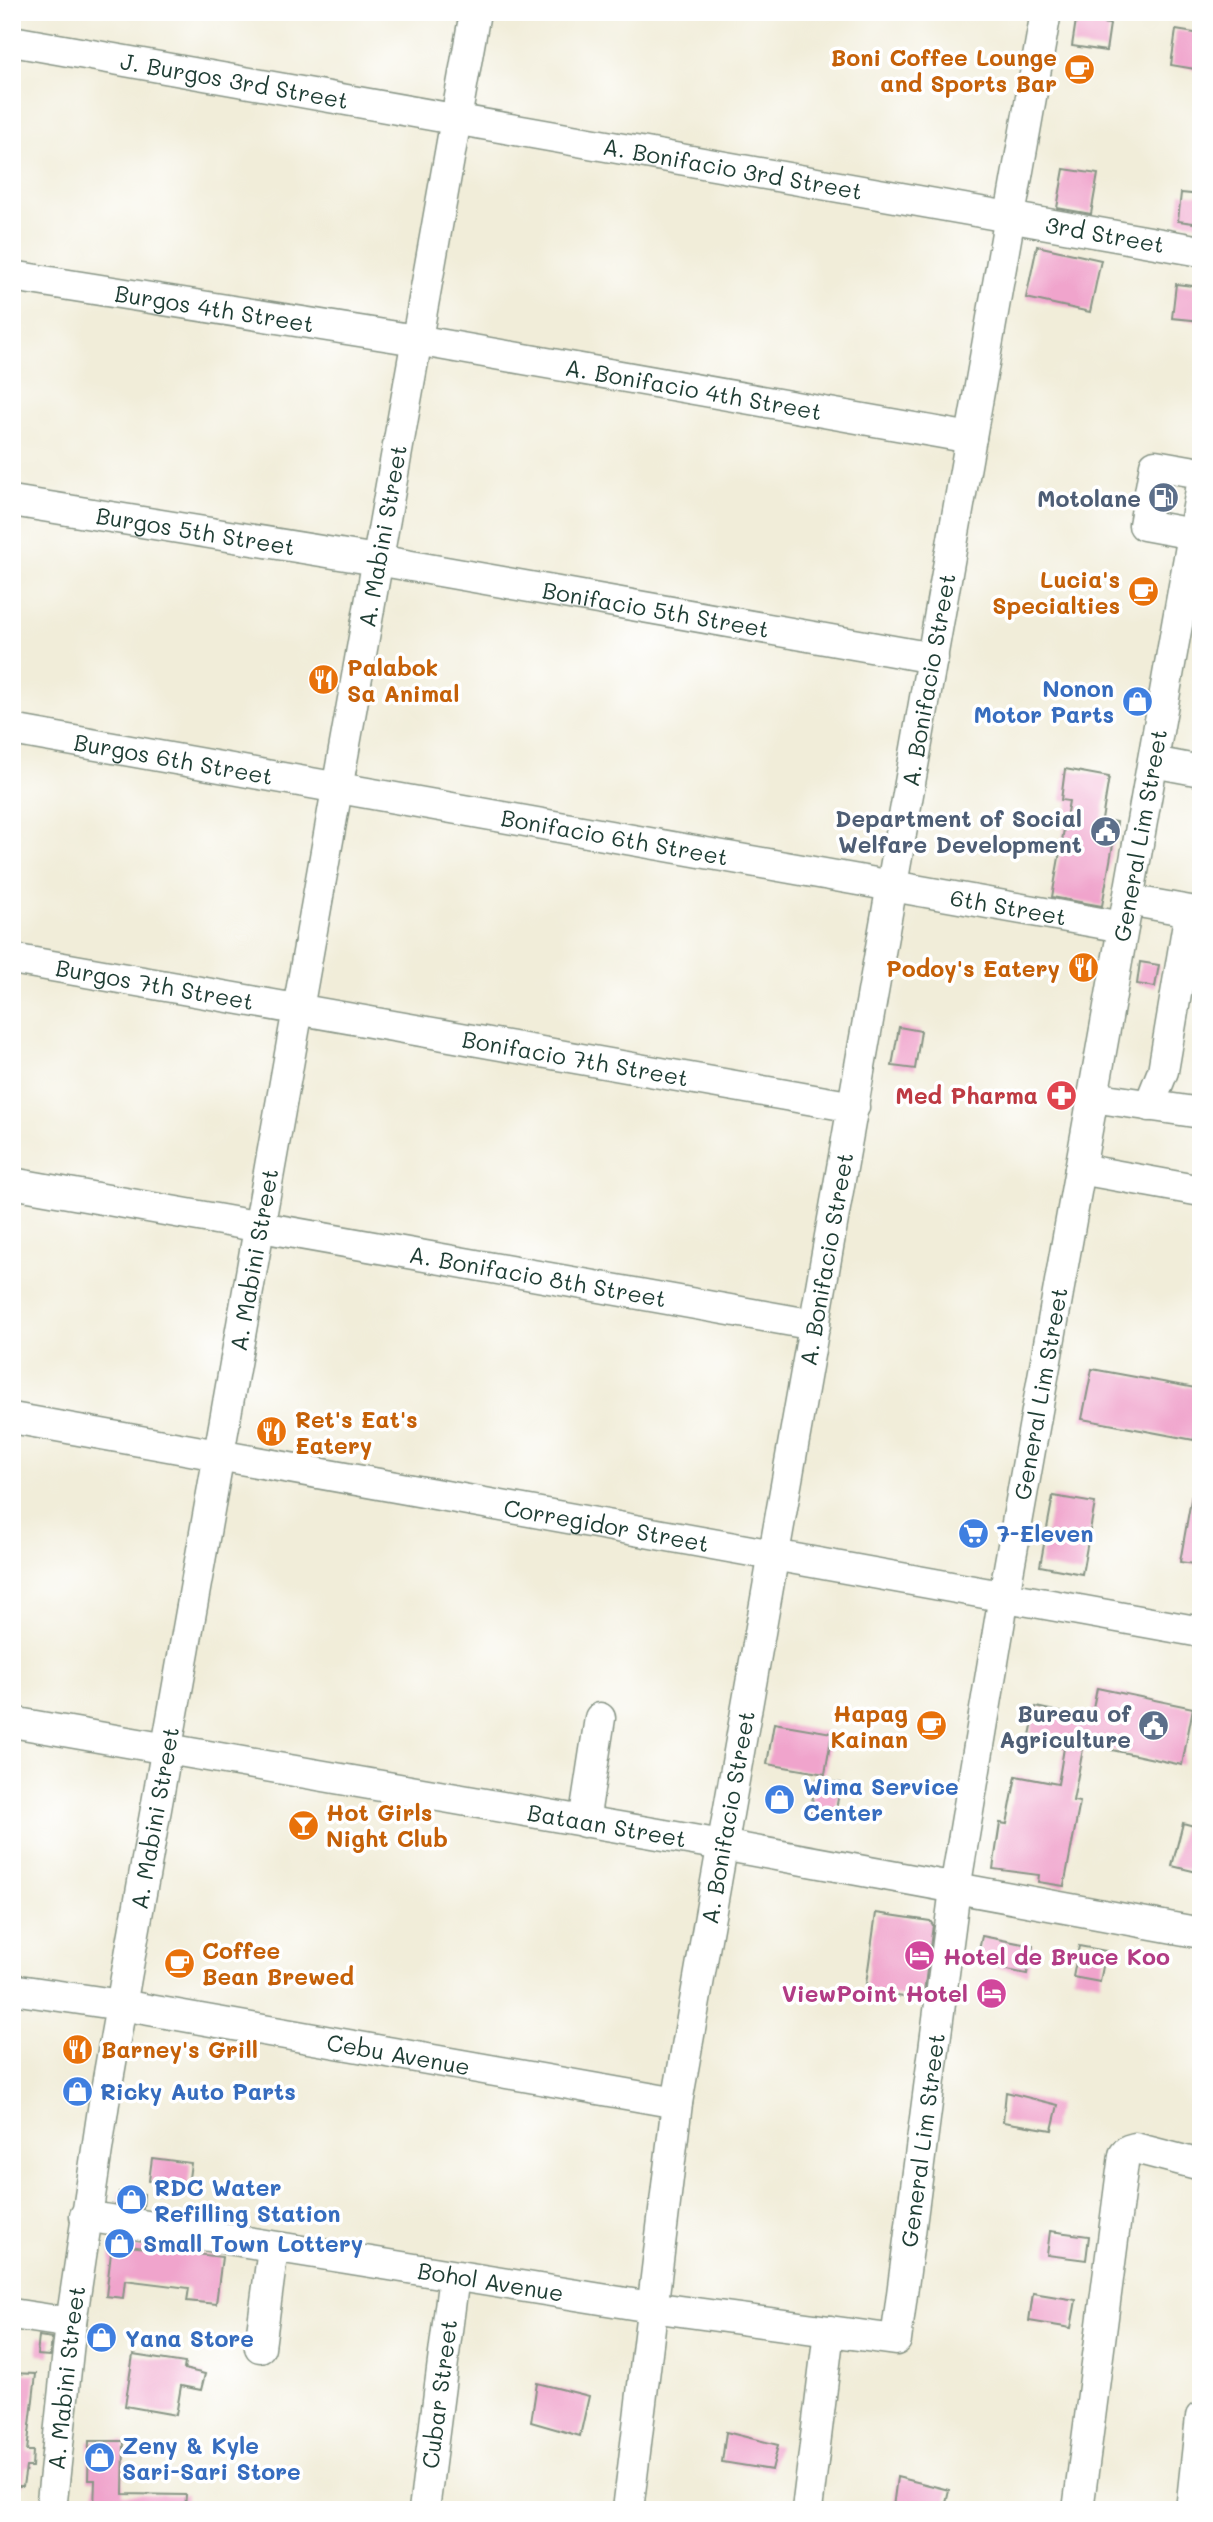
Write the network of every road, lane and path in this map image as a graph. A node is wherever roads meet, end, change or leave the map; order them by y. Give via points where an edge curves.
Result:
1 (475, 12) edge
2 (1046, 12) edge
3 (12, 41) edge
4 (456, 118) junction
5 (1010, 217) junction
6 (1201, 251) edge
7 (12, 276) edge
8 (416, 340) junction
9 (971, 438) junction
10 (1201, 473) edge
11 (1200, 500) edge
12 (12, 501) edge
13 (1193, 534) junction
14 (377, 560) junction
15 (933, 658) junction
16 (12, 730) edge
17 (1153, 762) junction
18 (1201, 771) edge
19 (337, 786) junction
20 (893, 885) junction
21 (1126, 913) junction
22 (12, 959) edge
23 (298, 1009) junction
24 (1092, 1097) junction
25 (1149, 1106) junction
26 (854, 1107) junction
27 (1201, 1113) edge
28 (1080, 1169) junction
29 (12, 1183) edge
30 (1201, 1191) edge
31 (259, 1226) junction
32 (816, 1325) junction
33 (12, 1418) edge
34 (218, 1456) junction
35 (775, 1555) junction
36 (1004, 1597) junction
37 (1201, 1632) edge
38 (600, 1718) dead end
39 (12, 1722) edge
40 (166, 1749) junction
41 (584, 1822) junction
42 (722, 1845) junction
43 (955, 1889) junction
44 (1201, 1933) edge
45 (12, 1989) edge
46 (121, 2005) junction
47 (677, 2103) junction
48 (1201, 2165) edge
49 (85, 2216) junction
50 (273, 2248) junction
51 (454, 2276) junction
52 (651, 2307) junction
53 (12, 2314) edge
54 (71, 2323) junction
55 (828, 2331) junction
56 (896, 2340) joint
57 (260, 2347) dead end
58 (1201, 2417) edge
59 (51, 2510) edge
60 (425, 2510) edge
61 (628, 2510) edge
62 (808, 2510) edge
63 (1079, 2510) edge
64 (1191, 2510) edge

1 - 4 street, A. Mabini Street
2 - 5 street, A. Bonifacio Street
3 - 4 street, J. Burgos 3rd Street
4 - 5 street, A. Bonifacio 3rd Street
4 - 8 street, A. Mabini Street
5 - 6 street, 3rd Street
5 - 9 street, A. Bonifacio Street
7 - 8 street, Burgos 4th Street
8 - 9 street, A. Bonifacio 4th Street
8 - 14 street, A. Mabini Street
9 - 15 street, A. Bonifacio Street
10 - 13 street via 1155,465 1144,525
11 - 13 street, General Lim Street
12 - 14 street, Burgos 5th Street
13 - 17 street, General Lim Street
14 - 15 street, Bonifacio 5th Street
14 - 19 street, A. Mabini Street
15 - 20 street, A. Bonifacio Street
16 - 19 street, Burgos 6th Street
17 - 18 street
17 - 21 street, General Lim Street
19 - 20 street, Bonifacio 6th Street
19 - 23 street, A. Mabini Street
20 - 21 street, 6th Street
20 - 26 street, A. Bonifacio Street
21 - 24 street, General Lim Street
21 - 25 street, 6th Street via 1189,911 1163,1072
22 - 23 street, Burgos 7th Street
23 - 26 street, Bonifacio 7th Street
23 - 31 street, A. Mabini Street
24 - 25 street
24 - 28 street, General Lim Street
25 - 27 street
26 - 32 street, A. Bonifacio Street
28 - 30 street
28 - 36 street, General Lim Street
29 - 31 street, A. Bonifacio 8th Street
31 - 32 street, A. Bonifacio 8th Street
31 - 34 street, A. Mabini Street
32 - 35 street, A. Bonifacio Street
33 - 34 street, Corregidor Street
34 - 35 street, Corregidor Street
34 - 40 street, A. Mabini Street
35 - 36 street, Corregidor Street
35 - 42 street, A. Bonifacio Street
36 - 37 street, Corregidor Street
36 - 43 street, General Lim Street
38 - 41 street
39 - 40 street, Bataan Street
40 - 41 street, Bataan Street
40 - 46 street, A. Mabini Street
41 - 42 street, Bataan Street
42 - 43 street, Bataan Street
42 - 47 street, A. Bonifacio Street
43 - 44 street, Bataan Street
43 - 56 street, General Lim Street
45 - 46 street, Cebu Avenue
46 - 47 street, Cebu Avenue
46 - 49 street, A. Mabini Street
47 - 52 street, A. Bonifacio Street
48 - 63 street via 1141,2149 1124,2155
49 - 50 street, Bohol Avenue
49 - 54 street, A. Mabini Street
50 - 51 street, Bohol Avenue
50 - 57 street
51 - 52 street, Bohol Avenue
51 - 60 street, Cubar Street
52 - 55 street, Bohol Avenue
52 - 61 street, A. Bonifacio Street
53 - 54 street
54 - 59 street, A. Mabini Street
55 - 56 street, Bohol Avenue
55 - 62 street
58 - 64 street

